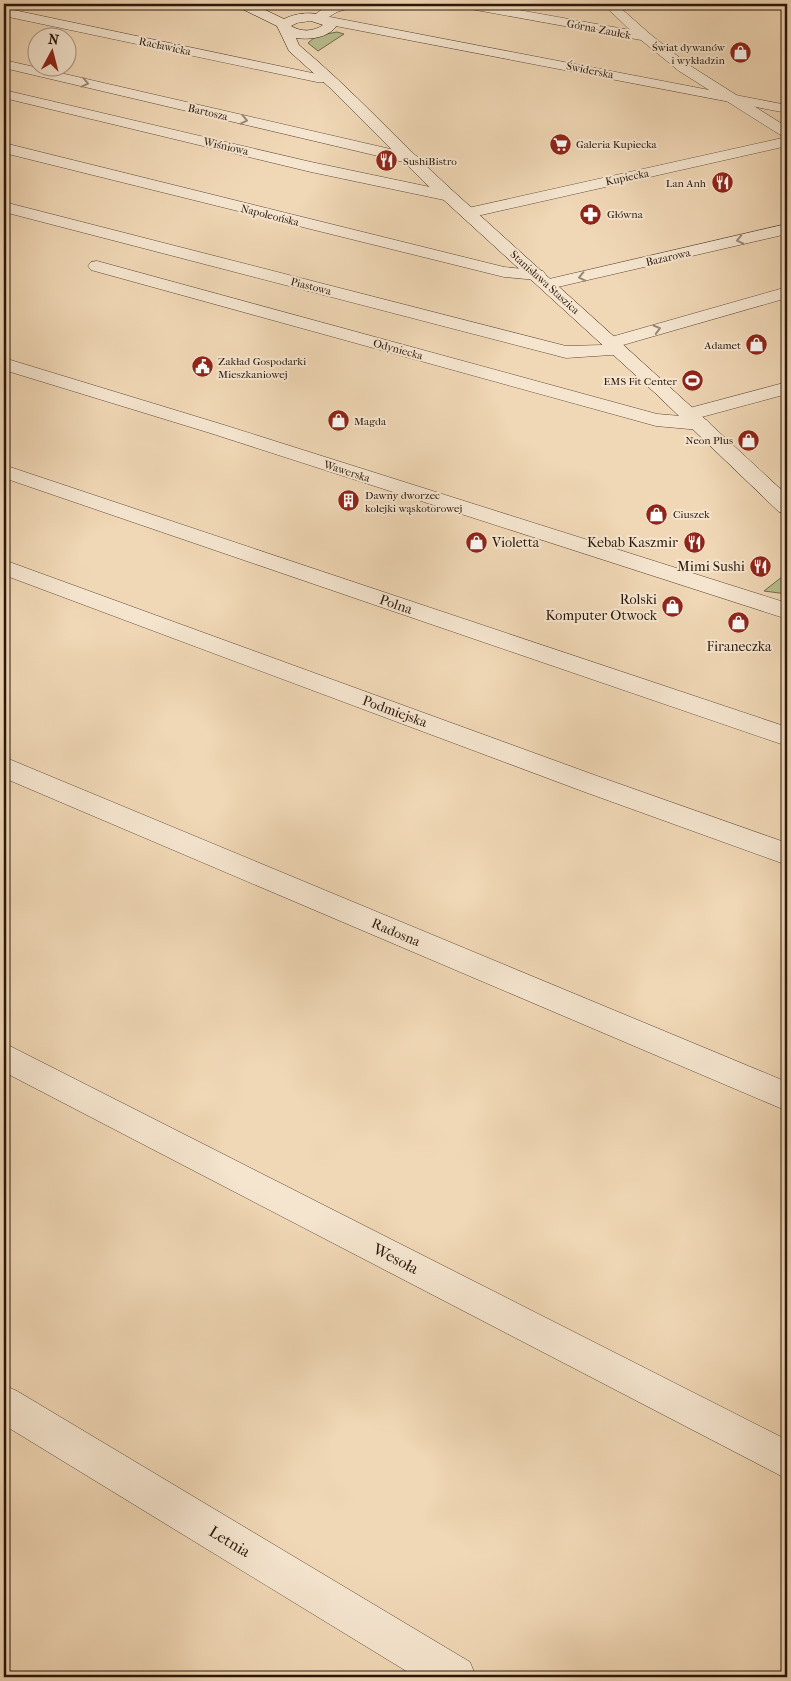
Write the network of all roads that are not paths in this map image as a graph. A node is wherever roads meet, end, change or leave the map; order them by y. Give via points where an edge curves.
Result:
1 (248, 4) edge
2 (348, 4) edge
3 (465, 4) edge
4 (609, 4) edge
5 (4, 12) edge
6 (299, 18) junction
7 (321, 25) junction
8 (286, 27) junction
9 (645, 37) junction
10 (304, 56) junction
11 (4, 64) edge
12 (684, 68) junction
13 (326, 78) junction
14 (652, 82) junction
15 (4, 94) edge
16 (733, 98) junction
17 (787, 109) edge
18 (786, 132) edge
19 (4, 148) edge
20 (412, 159) junction
21 (449, 196) junction
22 (4, 207) edge
23 (468, 213) junction
24 (787, 229) edge
25 (97, 266) dead end
26 (543, 280) junction
27 (787, 292) edge
28 (615, 346) junction
29 (4, 364) edge
30 (787, 388) edge
31 (695, 419) junction
32 (4, 471) edge
33 (787, 506) edge
34 (4, 567) edge
35 (747, 598) junction
36 (787, 601) edge
37 (787, 611) edge
38 (787, 737) edge
39 (4, 768) edge
40 (787, 854) edge
41 (4, 1057) edge
42 (787, 1097) edge
43 (4, 1404) edge
44 (787, 1460) edge
45 (456, 1677) edge

1 - 6 street
1 - 8 street
2 - 7 street via 332,9
3 - 9 street, Górna-Zaułek
4 - 9 street
5 - 13 street, Racławicka
6 - 7 street
6 - 8 street via 289,20
7 - 8 street via 300,34
7 - 10 street via 304,40
7 - 14 street, Świderska via 393,33
8 - 10 street, Stanisława Staszica via 292,46
9 - 12 street
10 - 13 street, Stanisława Staszica
11 -> 20 street, Bartosza
12 - 14 street via 679,76 670,80
12 - 16 street
13 - 20 street, Stanisława Staszica
14 - 16 street, Świderska
15 - 21 street, Wiśniowa via 311,167
16 - 17 street, Świderska
16 - 18 street
18 - 23 street, Kupiecka
19 - 26 street, Napoleońska
20 - 21 street, Stanisława Staszica
21 - 23 street, Stanisława Staszica
22 - 28 street, Piastowa via 566,352
23 - 26 street, Stanisława Staszica
24 -> 26 street, Bazarowa
25 - 31 street, Odyniecka via 656,420
26 - 28 street, Stanisława Staszica
28 -> 27 street, Piastowa
28 - 31 street, Stanisława Staszica
29 - 35 street, Wawerska
30 - 31 street
31 - 33 street, Stanisława Staszica
32 - 38 street, Polna
34 - 40 street, Podmiejska
35 - 36 street, Wawerska
35 - 37 street, Wawerska
39 - 42 street, Radosna
41 - 44 street, Wesoła
43 - 45 street, Letnia

